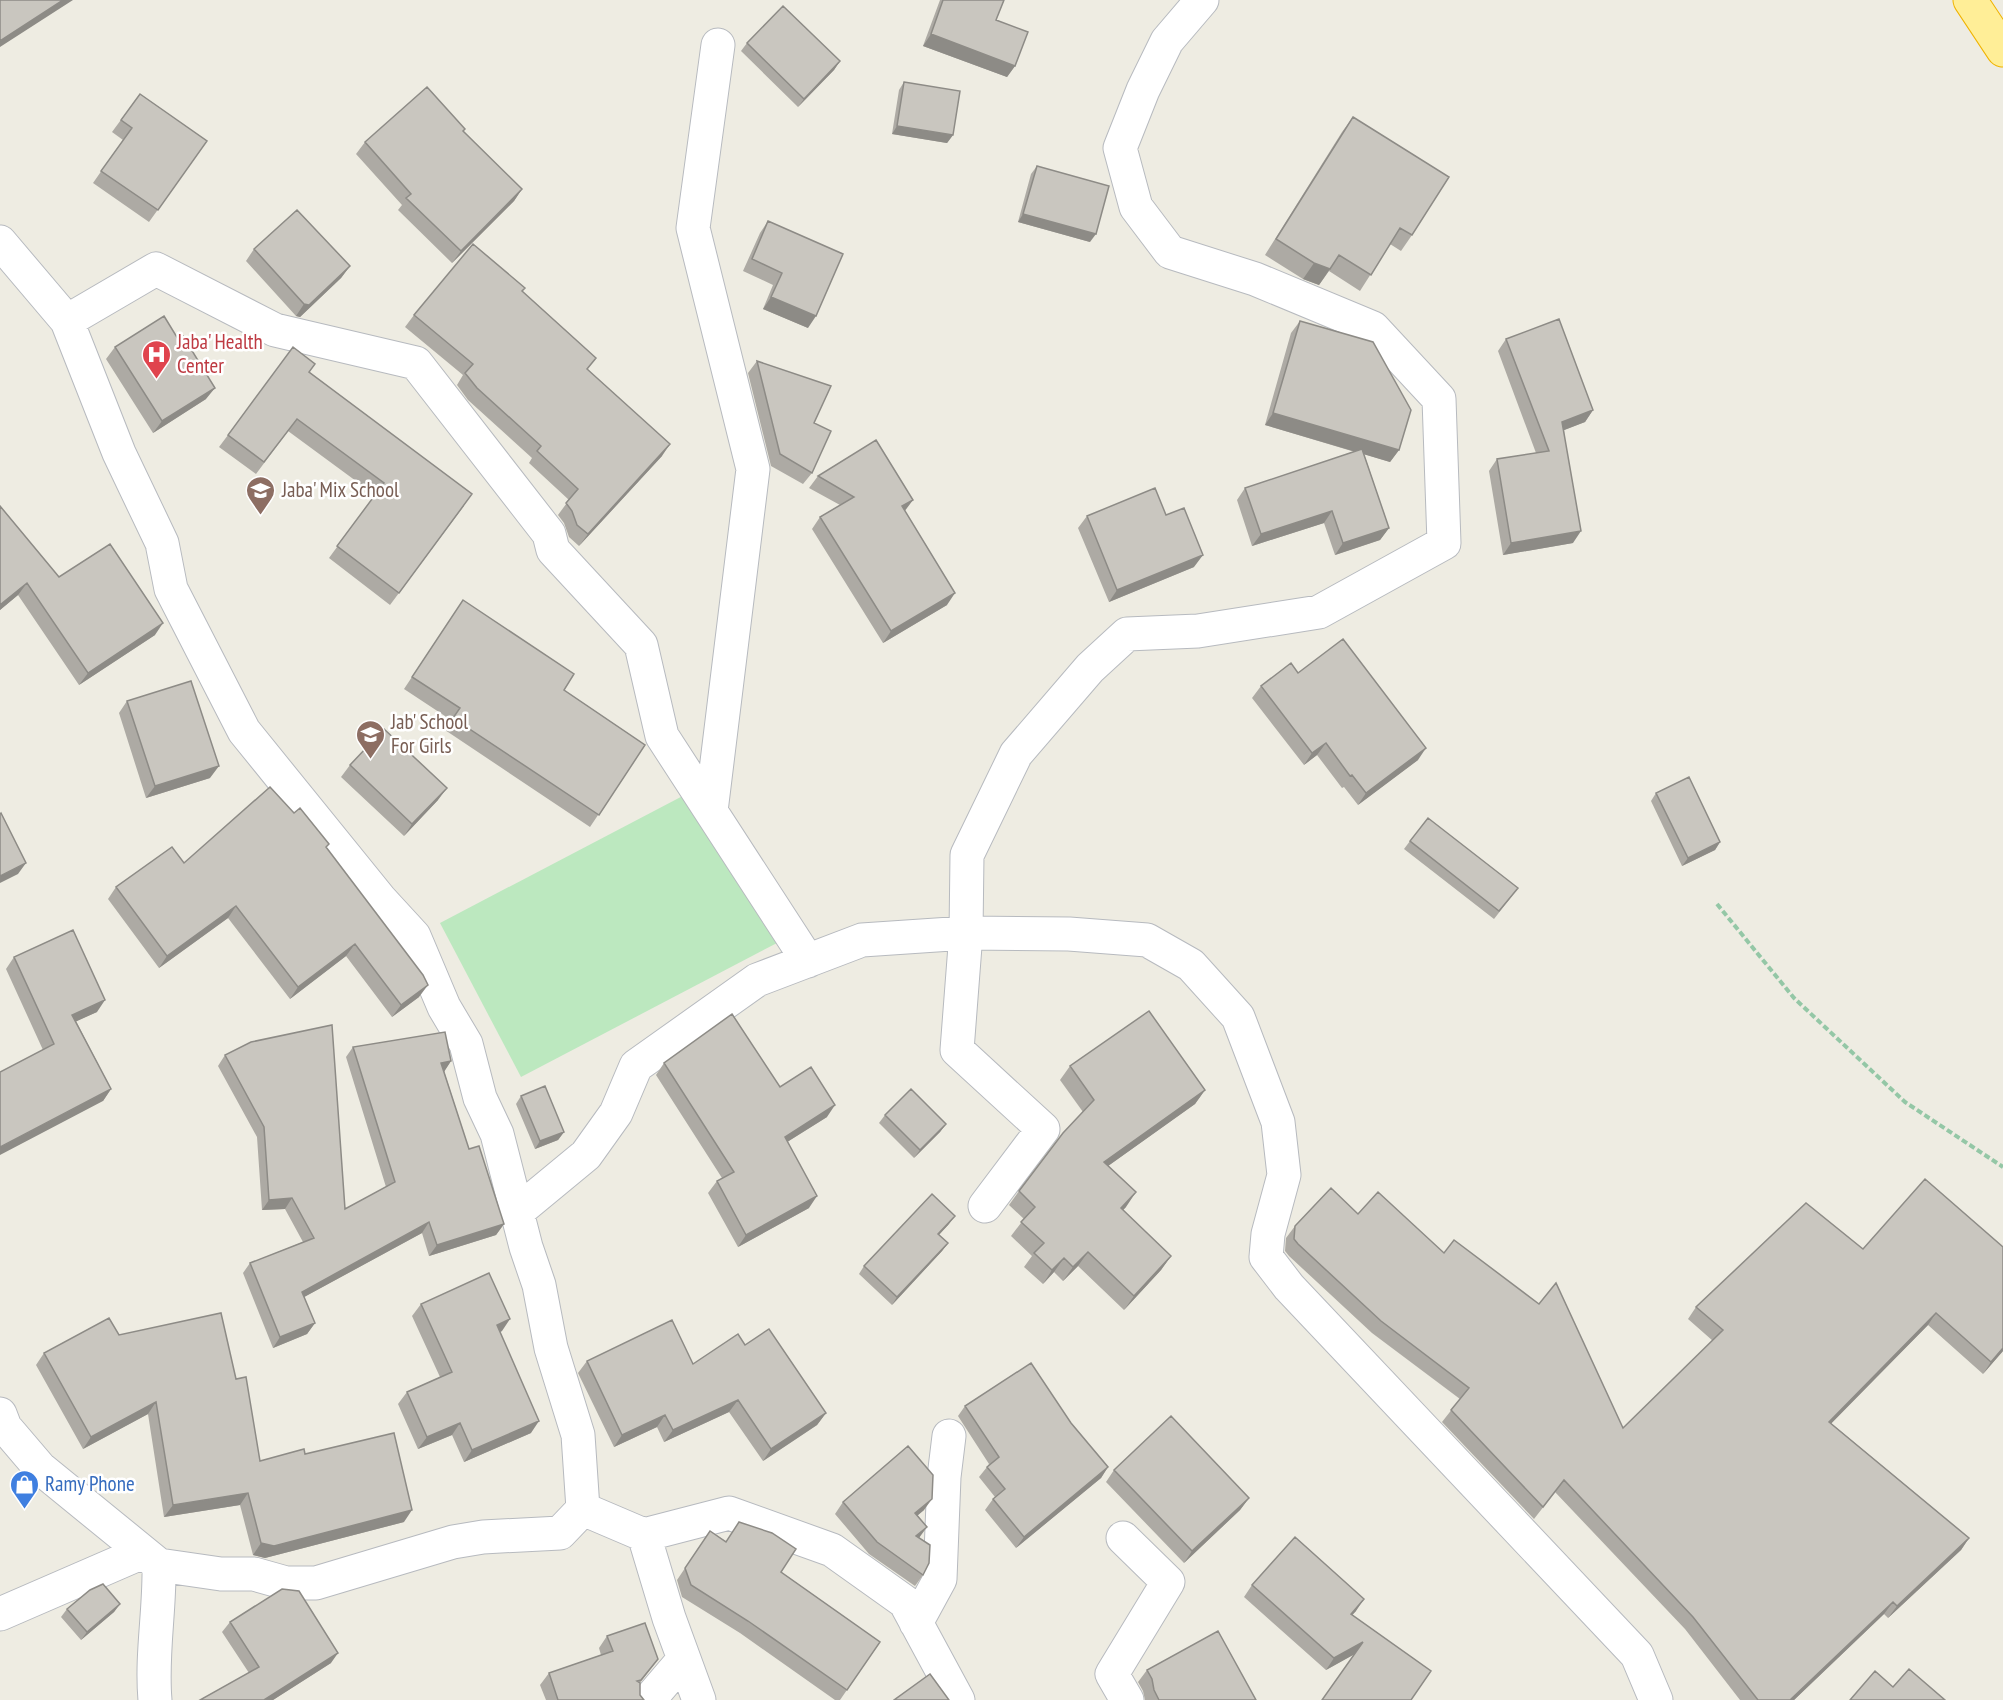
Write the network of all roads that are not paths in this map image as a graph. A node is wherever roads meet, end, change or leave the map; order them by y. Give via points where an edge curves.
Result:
1 (1202, 0) edge
2 (1970, 0) edge
3 (718, 45) dead end
4 (2003, 50) edge
5 (0, 242) edge
6 (67, 321) junction
7 (711, 811) junction
8 (966, 933) junction
9 (808, 961) junction
10 (985, 1206) dead end
11 (517, 1212) junction
12 (0, 1414) edge
13 (949, 1436) dead end
14 (583, 1509) junction
15 (644, 1535) junction
16 (1123, 1538) dead end
17 (151, 1559) junction
18 (0, 1614) edge
19 (916, 1623) junction
20 (684, 1659) junction
21 (155, 1700) edge
22 (649, 1700) edge
23 (699, 1700) edge
24 (958, 1700) edge
25 (1127, 1700) edge
26 (1656, 1700) edge

1 - 8 street via 1167,41 1120,148 1136,207 1170,252 1255,279 1372,328 1439,399 1444,543 1319,612 1198,631 1127,634 1090,668 1016,754 967,855
2 - 4 highway
3 - 7 street via 693,228 753,470
5 - 6 street
6 - 7 street via 156,269 275,330 416,363 549,534 554,550 641,645 662,736
6 - 11 street via 119,453 162,543 171,589 244,731 414,936 444,1007 466,1044 480,1098 497,1134
7 - 9 street
8 - 9 street via 862,940
8 - 10 street via 957,1050 1043,1129
8 - 26 street via 1147,940 1191,965 1238,1017 1278,1122 1282,1154 1284,1175 1266,1257 1289,1287 1637,1655
9 - 11 street via 757,980 636,1066 616,1113 586,1155
11 - 14 street via 539,1285 551,1348 578,1435
12 - 17 street via 5,1427 40,1468
13 - 19 street via 940,1579
14 - 15 street
14 - 17 street via 560,1533 453,1542 316,1583 286,1583 254,1574 221,1574
15 - 19 street via 729,1513 832,1550 904,1602
15 - 20 street
16 - 25 street via 1167,1582 1112,1674
17 - 18 street
17 - 21 street via 159,1600 152,1670
19 - 24 street
20 - 22 street
20 - 23 street

